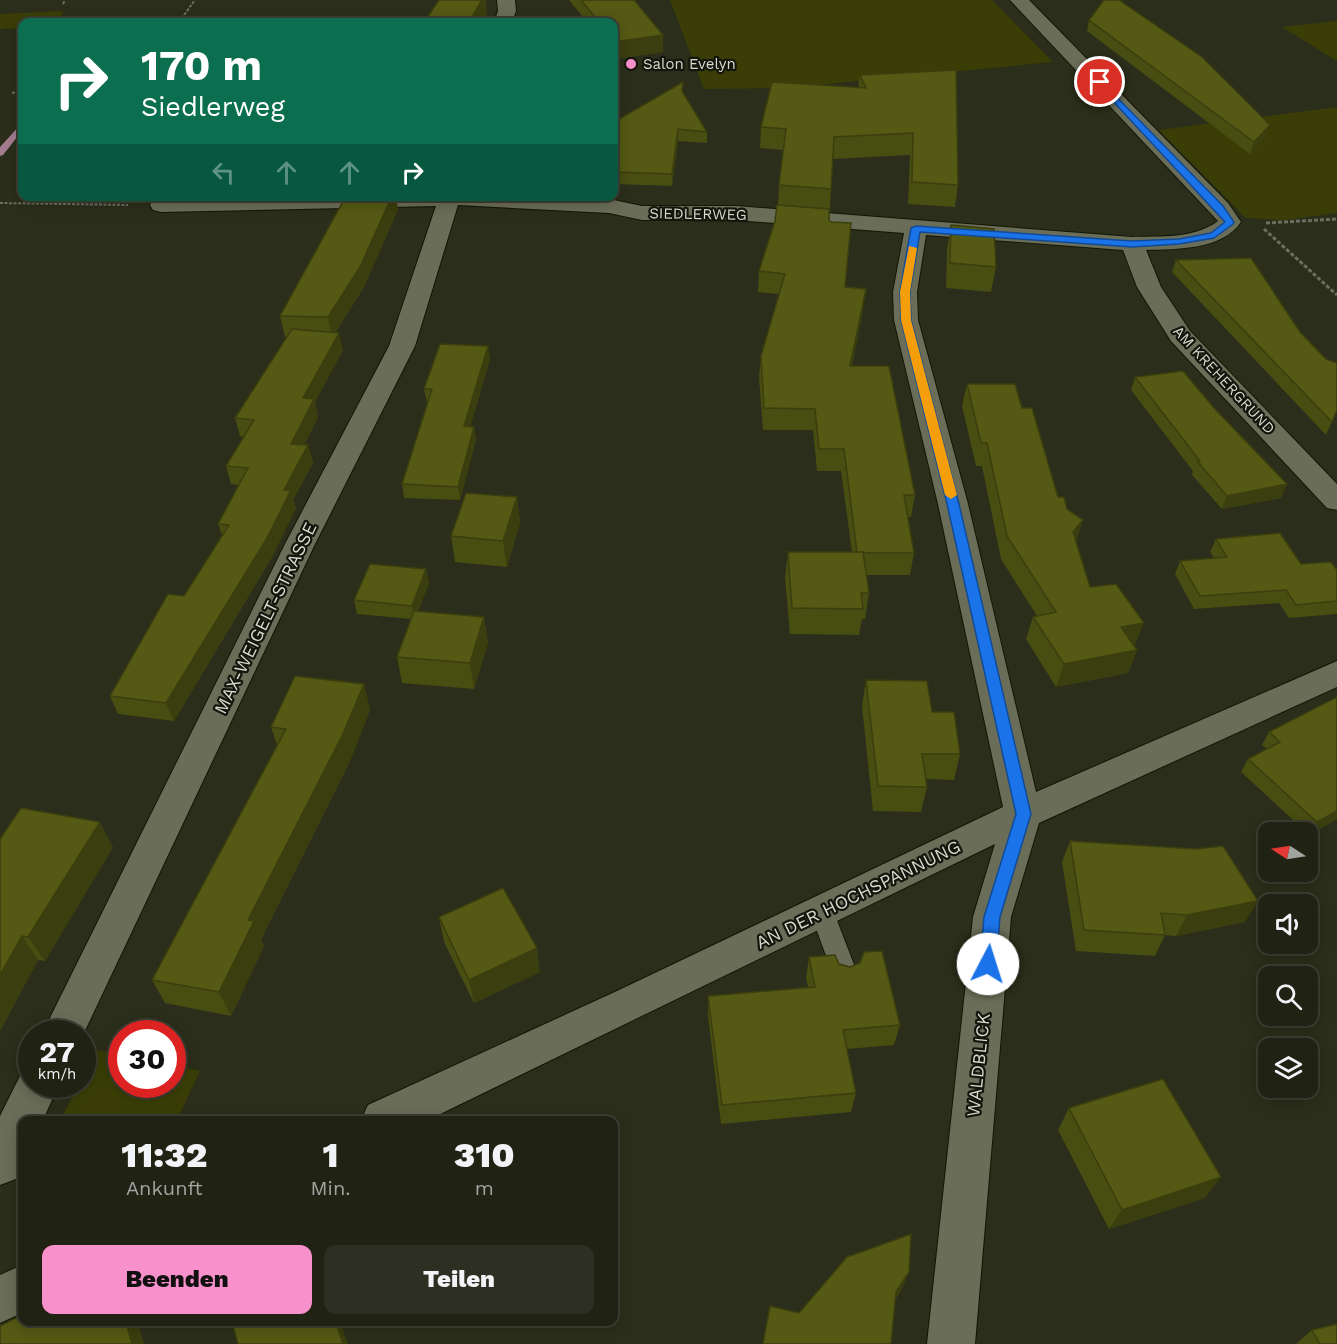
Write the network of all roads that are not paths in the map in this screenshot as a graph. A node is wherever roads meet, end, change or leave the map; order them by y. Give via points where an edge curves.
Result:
1 (506, 0) edge
2 (1019, 0) edge
3 (504, 18) edge
4 (416, 201) edge
5 (448, 201) edge
6 (520, 201) edge
7 (161, 205) road end
8 (916, 228) junction
9 (1132, 244) junction
10 (1337, 501) edge
11 (1337, 673) edge
12 (1023, 814) junction
13 (822, 912) junction
14 (845, 975) edge
15 (70, 1020) edge
16 (31, 1098) edge
17 (23, 1116) edge
18 (391, 1116) edge
19 (18, 1126) edge
20 (0, 1163) edge
21 (18, 1291) edge
22 (0, 1299) edge
23 (951, 1344) edge

1 - 3 street
2 - 9 street, SIEDLERWEG via 1230,222 1214,236
4 - 7 street, SIEDLERWEG
5 - 15 street, MAX-WEIGELT-STRASSE via 402,346 300,544
6 - 8 street, SIEDLERWEG via 609,206 642,213 736,213
8 - 9 street, SIEDLERWEG
8 - 12 street, WALDBLICK via 905,292 906,320 953,504
9 - 10 street, AM KREHERGRUND via 1149,287 1180,336
11 - 12 street, AN DER HOCHSPANNUNG
12 - 13 street, AN DER HOCHSPANNUNG
12 - 23 street, WALDBLICK via 992,917
13 - 14 lane
13 - 18 street, AN DER HOCHSPANNUNG
16 - 17 street
19 - 20 street
21 - 22 street

